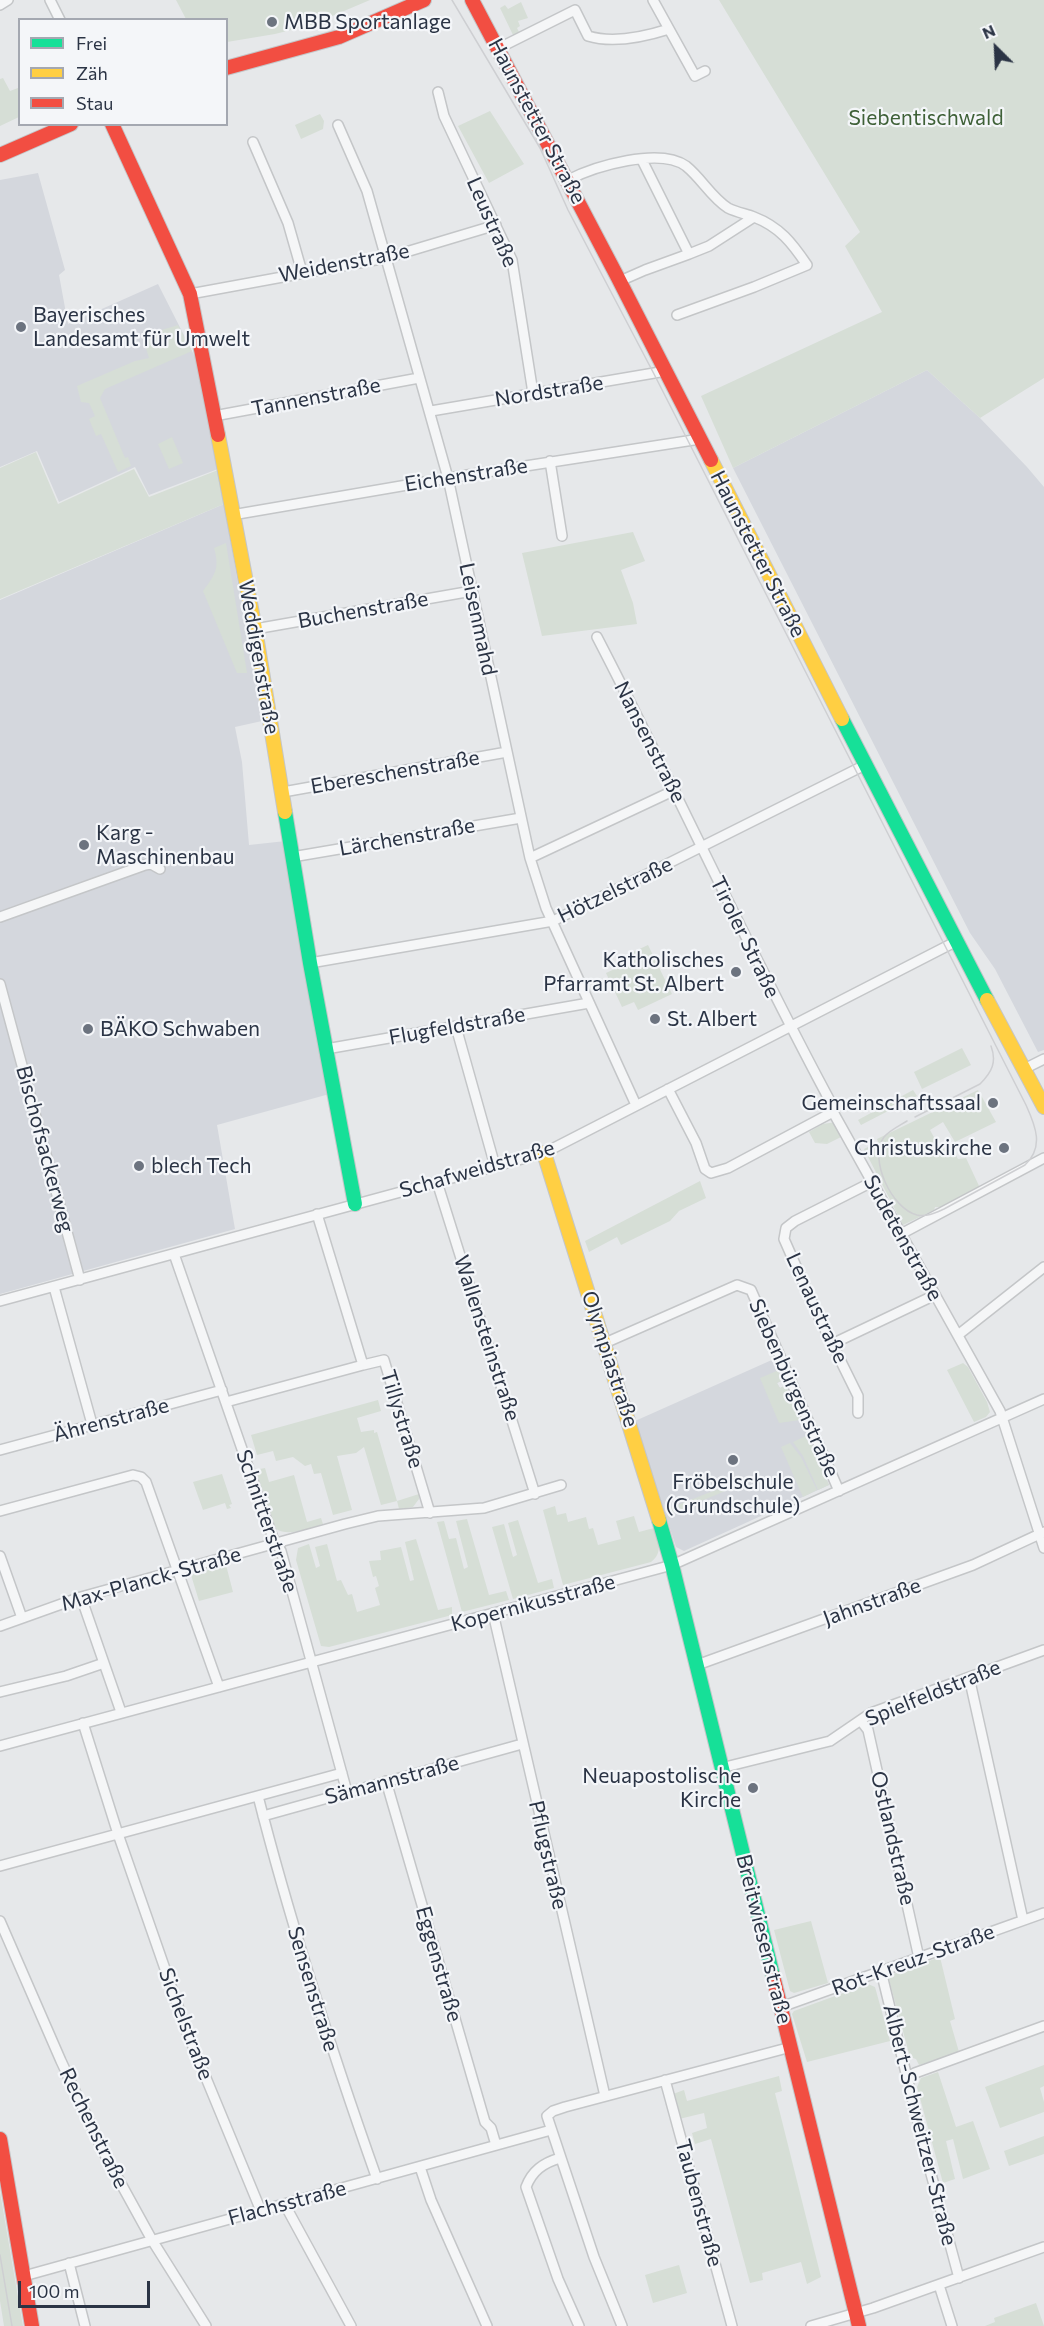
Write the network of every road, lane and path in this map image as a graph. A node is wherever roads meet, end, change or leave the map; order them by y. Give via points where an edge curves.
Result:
1 (8, 0) edge
2 (50, 0) edge
3 (424, 0) edge
4 (472, 0) edge
5 (570, 0) edge
6 (653, 0) edge
7 (0, 5) edge
8 (575, 10) junction
9 (59, 18) edge
10 (669, 29) junction
11 (499, 48) junction
12 (228, 67) edge
13 (705, 71) dead end
14 (438, 92) dead end
15 (338, 125) dead end
16 (66, 126) edge
17 (113, 126) edge
18 (253, 142) dead end
19 (0, 155) edge
20 (642, 160) junction
21 (568, 180) junction
22 (754, 217) junction
23 (496, 225) junction
24 (690, 254) junction
25 (386, 258) junction
26 (303, 272) junction
27 (620, 281) junction
28 (190, 294) junction
29 (677, 315) dead end
30 (666, 371) junction
31 (419, 378) junction
32 (533, 393) junction
33 (431, 411) junction
34 (214, 416) junction
35 (700, 439) junction
36 (550, 461) junction
37 (448, 478) junction
38 (232, 515) junction
39 (562, 536) dead end
40 (472, 591) junction
41 (255, 629) junction
42 (597, 637) dead end
43 (507, 752) junction
44 (865, 765) junction
45 (675, 790) junction
46 (283, 792) junction
47 (521, 818) junction
48 (702, 847) junction
49 (292, 857) junction
50 (530, 858) junction
51 (160, 869) dead end
52 (0, 917) edge
53 (553, 921) junction
54 (955, 942) junction
55 (310, 963) junction
56 (0, 984) edge
57 (589, 1003) junction
58 (789, 1026) junction
59 (456, 1027) junction
60 (326, 1049) junction
61 (1044, 1059) edge
62 (1024, 1069) junction
63 (668, 1089) junction
64 (636, 1105) junction
65 (1044, 1107) edge
66 (833, 1112) junction
67 (544, 1153) junction
68 (1044, 1158) edge
69 (495, 1166) junction
70 (438, 1182) junction
71 (872, 1182) junction
72 (355, 1204) junction
73 (317, 1214) junction
74 (901, 1234) junction
75 (174, 1254) junction
76 (1044, 1267) edge
77 (80, 1280) junction
78 (54, 1287) junction
79 (935, 1295) junction
80 (0, 1301) edge
81 (958, 1335) junction
82 (605, 1343) junction
83 (832, 1344) junction
84 (363, 1365) junction
85 (222, 1390) junction
86 (1044, 1399) edge
87 (226, 1402) junction
88 (858, 1413) dead end
89 (1002, 1418) junction
90 (92, 1425) junction
91 (0, 1450) edge
92 (561, 1485) dead end
93 (839, 1491) junction
94 (535, 1494) junction
95 (0, 1511) edge
96 (430, 1513) junction
97 (1042, 1533) edge
98 (277, 1544) junction
99 (1044, 1548) edge
100 (0, 1556) edge
101 (672, 1565) junction
102 (179, 1570) junction
103 (81, 1597) junction
104 (493, 1613) junction
105 (22, 1618) junction
106 (0, 1626) edge
107 (1044, 1650) edge
108 (312, 1662) junction
109 (104, 1663) junction
110 (697, 1665) junction
111 (969, 1677) junction
112 (219, 1687) junction
113 (0, 1692) edge
114 (121, 1712) junction
115 (861, 1721) junction
116 (84, 1723) junction
117 (522, 1744) junction
118 (0, 1746) edge
119 (721, 1767) junction
120 (342, 1773) junction
121 (386, 1781) junction
122 (347, 1792) junction
123 (258, 1796) junction
124 (263, 1816) junction
125 (118, 1834) junction
126 (0, 1866) edge
127 (1044, 1913) edge
128 (1023, 1920) junction
129 (0, 1921) edge
130 (919, 1958) junction
131 (881, 1971) junction
132 (781, 2007) junction
133 (1044, 2026) edge
134 (791, 2047) junction
135 (908, 2079) junction
136 (666, 2080) junction
137 (605, 2096) junction
138 (551, 2130) junction
139 (0, 2139) edge
140 (496, 2145) junction
141 (560, 2158) junction
142 (420, 2167) junction
143 (377, 2179) junction
144 (285, 2205) junction
145 (261, 2211) junction
146 (152, 2240) junction
147 (1044, 2247) edge
148 (69, 2263) junction
149 (24, 2276) junction
150 (958, 2278) junction
151 (939, 2285) junction
152 (857, 2320) edge
153 (32, 2326) edge
154 (85, 2326) edge
155 (206, 2326) edge
156 (351, 2326) edge
157 (487, 2326) edge
158 (579, 2326) edge
159 (622, 2326) edge
160 (732, 2326) edge
161 (811, 2326) edge
162 (952, 2326) edge

1 - 7 street
2 - 9 street
3 - 12 street via 339,37
4 - 11 street, Haunstetter Straße
5 - 8 street
6 - 10 street
8 - 10 street via 588,36 594,38 633,38
8 - 11 street
10 - 13 street via 694,76
11 - 21 street, Haunstetter Straße
14 - 23 street, Leustraße via 444,116
15 - 25 street, Leisenmahd via 367,191
16 - 19 street
17 - 28 street, Weddigenstraße
18 - 26 street via 288,223
20 - 21 street via 593,168
20 - 22 street via 667,158 680,162 721,203
20 - 24 street
21 - 27 street, Haunstetter Straße
22 - 24 street
22 - 29 street via 782,232 807,265
23 - 25 street, Weidenstraße
23 - 32 street, Leustraße via 512,260
24 - 27 street
25 - 26 street, Weidenstraße
25 - 31 street, Leisenmahd
26 - 28 street, Weidenstraße
27 - 30 street, Haunstetter Straße
28 - 34 street, Weddigenstraße
30 - 32 street, Nordstraße
30 - 35 street, Haunstetter Straße
31 - 33 street, Leisenmahd
31 - 34 street, Tannenstraße
32 - 33 street, Nordstraße
33 - 37 street, Leisenmahd
34 - 38 street, Weddigenstraße
35 - 36 street, Eichenstraße
35 - 44 street, Haunstetter Straße
36 - 37 street, Eichenstraße
36 - 39 street
37 - 38 street, Eichenstraße
37 - 40 street, Leisenmahd
38 - 41 street, Weddigenstraße
40 - 41 street, Buchenstraße
40 - 43 street, Leisenmahd
41 - 46 street, Weddigenstraße
42 - 45 street, Nansenstraße
43 - 46 street, Ebereschenstraße
43 - 47 street, Leisenmahd
44 - 48 street, Hötzelstraße
44 - 54 street, Haunstetter Straße
45 - 48 street, Nansenstraße
45 - 50 street
46 - 49 street, Weddigenstraße
47 - 49 street, Lärchenstraße
47 - 50 street, Leisenmahd
48 - 53 street, Hötzelstraße
48 - 58 street, Tiroler Straße
49 - 55 street, Weddigenstraße
50 - 53 street, Leisenmahd
51 - 52 street via 145,865
53 - 55 street, Hötzelstraße
53 - 57 street, Leisenmahd
54 - 58 street, Schafweidstraße
54 - 62 street, Haunstetter Straße
55 - 60 street, Weddigenstraße
56 - 77 street, Bischofsackerweg
57 - 59 street, Flugfeldstraße
57 - 64 street, Leisenmahd
58 - 63 street, Schafweidstraße
58 - 66 street, Sudetenstraße
59 - 60 street, Flugfeldstraße
59 - 69 street
60 - 72 street, Weddigenstraße
61 - 62 street
62 - 65 street, Haunstetter Straße
63 - 64 street, Schafweidstraße
63 - 66 street via 705,1169 711,1173
64 - 67 street, Schafweidstraße
66 - 71 street, Sudetenstraße
67 - 69 street, Schafweidstraße
67 - 82 street, Olympiastraße
68 - 74 street
69 - 70 street, Schafweidstraße
70 - 72 street, Schafweidstraße
70 - 94 street, Wallensteinstraße
71 - 74 street, Sudetenstraße
71 - 83 street, Lenaustraße via 786,1228 784,1239
72 - 73 street, Schafweidstraße
73 - 75 street, Schafweidstraße
73 - 84 street, Tillystraße
74 - 79 street, Sudetenstraße
75 - 77 street, Schafweidstraße
75 - 85 street, Schnitterstraße
76 - 81 street
77 - 78 street, Schafweidstraße
78 - 80 street, Schafweidstraße
78 - 90 street
79 - 81 street, Sudetenstraße
79 - 83 street
81 - 89 street, Sudetenstraße
82 - 93 street, Siebenbürgenstraße via 728,1289 737,1286 751,1290
82 - 101 street, Olympiastraße
83 - 88 street, Lenaustraße via 858,1396
84 - 87 street
84 - 96 street, Tillystraße via 384,1360
85 - 87 street, Schnitterstraße
85 - 90 street, Ährenstraße
86 - 89 street, Kopernikusstraße
87 - 98 street, Schnitterstraße
89 - 93 street, Kopernikusstraße
89 - 97 street, Sudetenstraße
90 - 91 street, Ährenstraße
92 - 94 street, Max-Planck-Straße
93 - 101 street, Kopernikusstraße
94 - 96 street, Max-Planck-Straße via 484,1508
95 - 102 street via 133,1475 141,1477
96 - 98 street, Max-Planck-Straße via 378,1516
97 - 99 street, Sudetenstraße
97 - 110 street, Jahnstraße via 973,1565
98 - 102 street, Max-Planck-Straße
98 - 108 street, Schnitterstraße
100 - 105 street
101 - 104 street, Kopernikusstraße
101 - 110 street, Breitwiesenstraße
102 - 103 street, Max-Planck-Straße
102 - 112 street
103 - 105 street, Max-Planck-Straße
103 - 109 street
104 - 108 street, Kopernikusstraße
104 - 117 street, Pflugstraße
105 - 106 street, Max-Planck-Straße
107 - 111 street, Spielfeldstraße
108 - 112 street, Kopernikusstraße
108 - 120 street, Schnitterstraße
109 - 113 street
109 - 114 street
110 - 119 street, Breitwiesenstraße
111 - 115 street, Spielfeldstraße via 871,1713
111 - 128 street
112 - 114 street, Kopernikusstraße
114 - 116 street, Kopernikusstraße
115 - 119 street, Spielfeldstraße via 830,1741
115 - 130 street, Ostlandstraße via 868,1731
116 - 118 street, Kopernikusstraße
116 - 125 street
117 - 121 street, Sämannstraße
117 - 137 street, Pflugstraße
119 - 132 street, Breitwiesenstraße
120 - 122 street, Schnitterstraße
120 - 123 street, Sämannstraße
121 - 122 street, Sämannstraße
121 - 140 street, Eggenstraße via 485,2122
122 - 124 street, Sämannstraße
123 - 124 street, Sensenstraße
123 - 125 street, Sämannstraße
124 - 143 street, Sensenstraße via 313,1993
125 - 126 street, Sämannstraße
125 - 145 street, Sichelstraße via 188,2032
127 - 128 street, Rot-Kreuz-Straße
128 - 130 street, Rot-Kreuz-Straße
129 - 146 street, Rechenstraße via 103,2151
130 - 131 street, Rot-Kreuz-Straße
131 - 132 street, Rot-Kreuz-Straße
131 - 135 street, Albert-Schweitzer-Straße
132 - 134 street, Breitwiesenstraße
133 - 135 street via 915,2073
134 - 136 street
134 - 152 street, Breitwiesenstraße
135 - 150 street, Albert-Schweitzer-Straße
136 - 137 street
136 - 160 street, Taubenstraße
137 - 138 street via 553,2111 547,2116
138 - 140 street, Flachsstraße
138 - 141 street
139 - 149 street
140 - 142 street, Flachsstraße
141 - 158 street via 539,2168 526,2187
141 - 159 street
142 - 143 street, Flachsstraße
142 - 157 street
143 - 144 street, Flachsstraße
144 - 145 street, Flachsstraße
144 - 156 street
145 - 146 street, Flachsstraße
146 - 148 street, Flachsstraße
146 - 155 street, Rechenstraße
147 - 150 street
148 - 149 street, Flachsstraße
148 - 154 street
149 - 153 street
150 - 151 street
151 - 152 street
151 - 162 street
152 - 161 street

